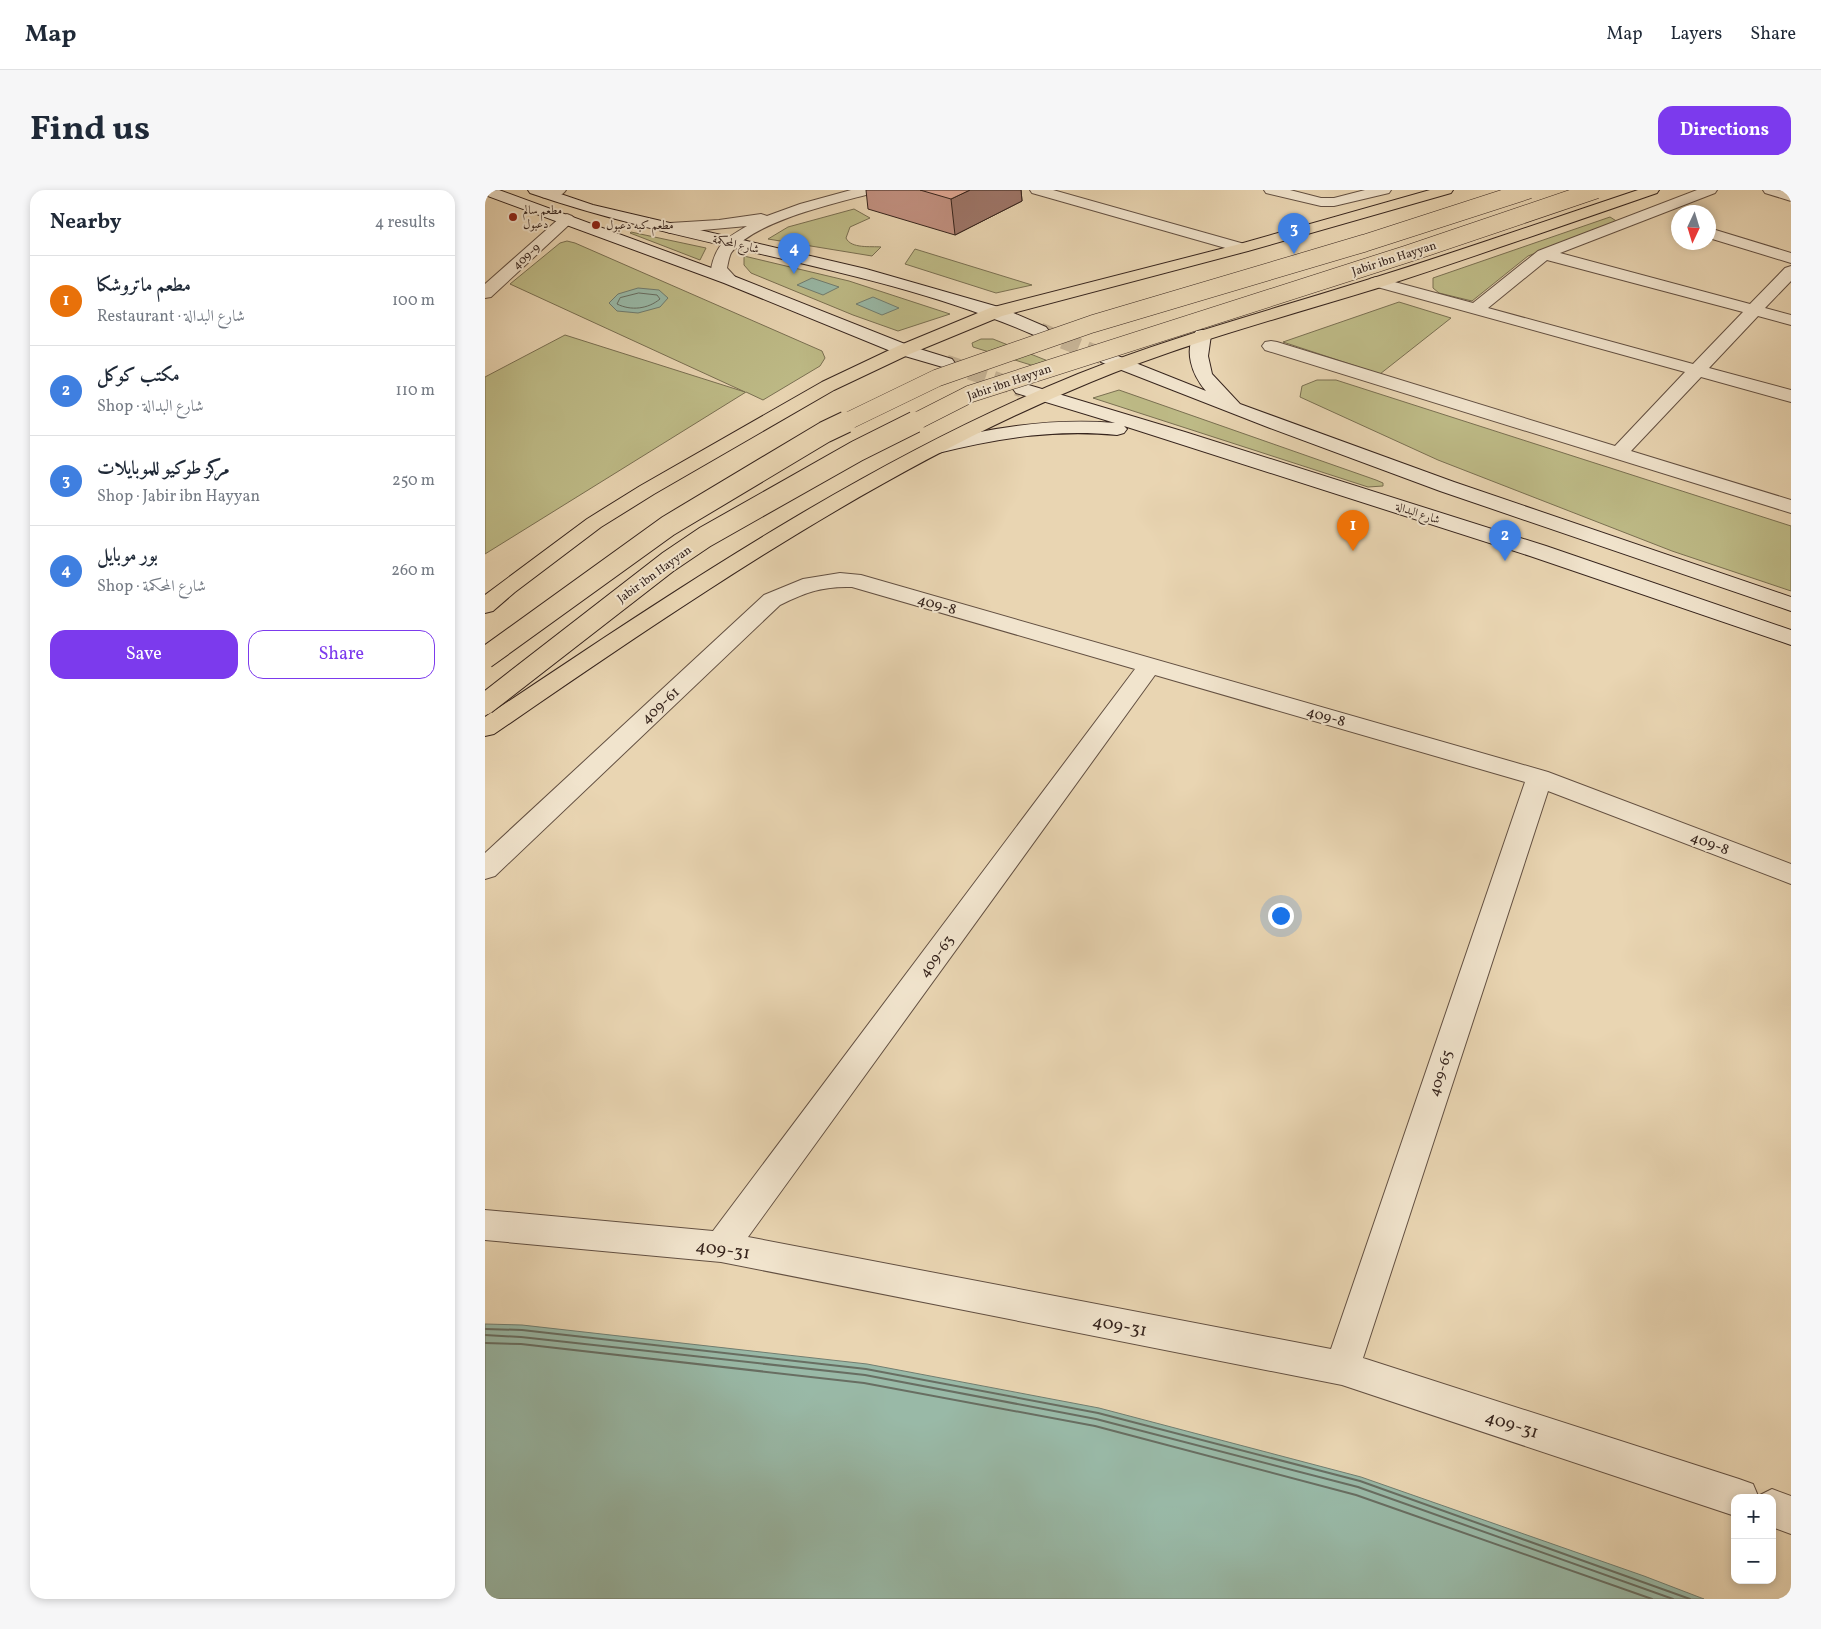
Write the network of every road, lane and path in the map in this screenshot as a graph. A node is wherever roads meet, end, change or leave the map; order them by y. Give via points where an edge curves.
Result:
1 (485, 190) edge
2 (817, 190) edge
3 (867, 190) edge
4 (1037, 190) edge
5 (1271, 190) edge
6 (1383, 190) edge
7 (1446, 190) edge
8 (1529, 190) edge
9 (1596, 190) edge
10 (1652, 190) edge
11 (1710, 190) edge
12 (1770, 190) edge
13 (547, 191) edge
14 (1791, 197) edge
15 (835, 199) junction
16 (1648, 214) junction
17 (780, 216) junction
18 (567, 219) junction
19 (1671, 221) dead end
20 (670, 228) junction
21 (1716, 235) edge
22 (731, 243) junction
23 (1243, 248) junction
24 (1544, 254) junction
25 (1791, 258) edge
26 (1791, 271) edge
27 (730, 280) junction
28 (1376, 282) junction
29 (485, 293) edge
30 (1475, 310) junction
31 (1753, 311) junction
32 (996, 312) junction
33 (1791, 320) edge
34 (1040, 330) tunnel mouth
35 (1202, 335) junction
36 (1271, 346) dead end
37 (904, 350) junction
38 (1113, 361) junction
39 (945, 363) tunnel mouth
40 (1697, 371) junction
41 (1023, 389) tunnel mouth
42 (1043, 396) junction
43 (1791, 396) edge
44 (1242, 412) junction
45 (1178, 436) junction
46 (938, 447) junction
47 (1618, 454) junction
48 (1791, 507) edge
49 (853, 580) joint
50 (1791, 604) edge
51 (485, 606) edge
52 (1791, 638) edge
53 (485, 658) edge
54 (1150, 665) junction
55 (485, 704) edge
56 (485, 728) edge
57 (1539, 778) junction
58 (485, 869) edge
59 (1791, 874) edge
60 (485, 1225) edge
61 (721, 1247) junction
62 (1342, 1368) junction
63 (1731, 1495) edge
64 (1776, 1509) edge
65 (1791, 1515) edge

1 - 18 street
2 - 15 street
3 - 15 street
4 - 23 street
5 - 6 street via 1334,202
7 - 23 main road
8 - 53 main road, Jabir ibn Hayyan, bridge via 1365,243 1092,324 937,378 825,432 668,526
9 - 55 main road, Jabir ibn Hayyan, bridge via 970,394 857,451 705,537
10 - 28 main road
11 - 16 street
12 - 14 street
13 - 20 street, شارع المحكمة via 588,208
15 - 17 street
16 - 19 street
16 - 24 street
17 - 20 street
17 - 22 street via 753,228
18 - 27 street
18 - 29 street, 409-9
20 - 22 street, شارع المحكمة
21 - 25 street
22 - 27 street via 718,262 723,275
22 - 32 street, شارع المحكمة via 861,272
23 - 32 main road
24 - 30 street
24 - 31 street
26 - 31 street
27 - 37 street
28 - 30 street
28 - 35 main road
30 - 40 street
31 - 33 street
31 - 40 street
32 - 34 street, شارع المحكمة
32 - 37 main road
35 - 38 main road
35 - 44 street via 1198,350 1203,374 1222,397
36 - 47 street
37 - 39 street
37 - 51 main road via 828,386 647,490 594,524
38 - 42 main road
38 - 44 street
40 - 43 street
40 - 47 street
41 - 42 street, شارع البدالة
42 - 45 street, شارع البدالة
42 - 46 main road
44 - 50 street via 1563,528
45 - 46 street via 1056,426 975,436
45 - 52 street, شارع البدالة via 1538,551
46 - 56 main road via 785,532
47 - 48 street
49 - 54 street, 409-8
49 - 58 street, 409-61 via 826,580 801,585 772,600
54 - 57 street, 409-8
54 - 61 street, 409-63
57 - 59 street, 409-8
57 - 62 street, 409-65
60 - 61 street, 409-31
61 - 62 street, 409-31
62 - 63 street, 409-31
64 - 65 street

